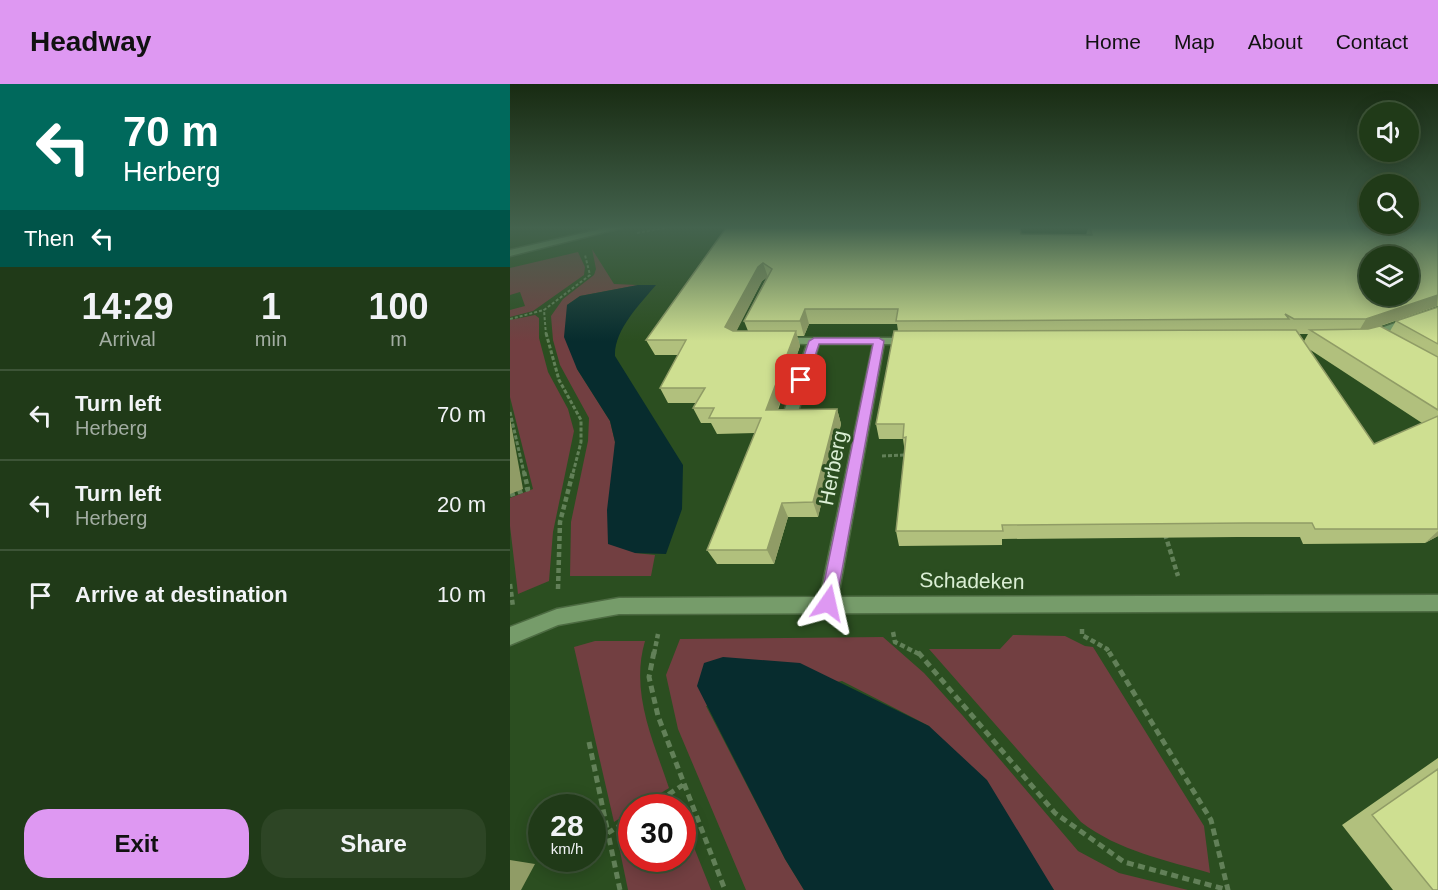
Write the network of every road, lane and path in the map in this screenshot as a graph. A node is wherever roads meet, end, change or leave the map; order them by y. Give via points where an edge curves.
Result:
1 (588, 266) edge
2 (544, 309) junction
3 (1438, 311) edge
4 (510, 319) edge
5 (1372, 334) junction
6 (1358, 339) edge
7 (771, 341) edge
8 (814, 341) junction
9 (879, 341) junction
10 (924, 341) edge
11 (1391, 345) edge
12 (510, 412) edge
13 (789, 418) edge
14 (857, 456) junction
15 (917, 456) edge
16 (510, 495) edge
17 (1163, 525) edge
18 (828, 603) junction
19 (886, 603) junction
20 (1438, 603) edge
21 (669, 605) junction
22 (1078, 605) junction
23 (1186, 606) junction
24 (557, 617) junction
25 (510, 636) edge
26 (589, 742) dead end
27 (683, 785) junction
28 (669, 794) edge
29 (618, 827) edge
30 (608, 833) junction
31 (620, 890) edge
32 (725, 890) edge

1 - 2 path via 590,275
2 - 4 path
2 - 24 path via 547,344 559,380 581,420 581,442 561,522
3 - 5 street
5 - 6 street
5 - 11 street
7 - 8 street
8 - 9 street
8 - 13 street
9 - 10 street
9 - 14 street, Herberg
12 - 16 path via 528,489
14 - 15 path
14 - 18 street, Herberg
17 - 23 path
18 - 19 street, Schadeken
18 - 21 street, Schadeken
19 - 22 street, Schadeken
19 - 22 path via 895,642 916,650 1055,813 1124,862 1227,890 1211,820 1107,649 1082,636
20 - 23 street, Schadeken
21 - 24 street, Schadeken via 619,606
21 - 27 path via 654,643 649,676 658,716
22 - 23 street, Schadeken
24 - 25 street, Schadeken
26 - 30 path
27 - 28 path
27 - 32 path
29 - 30 path
30 - 31 path

